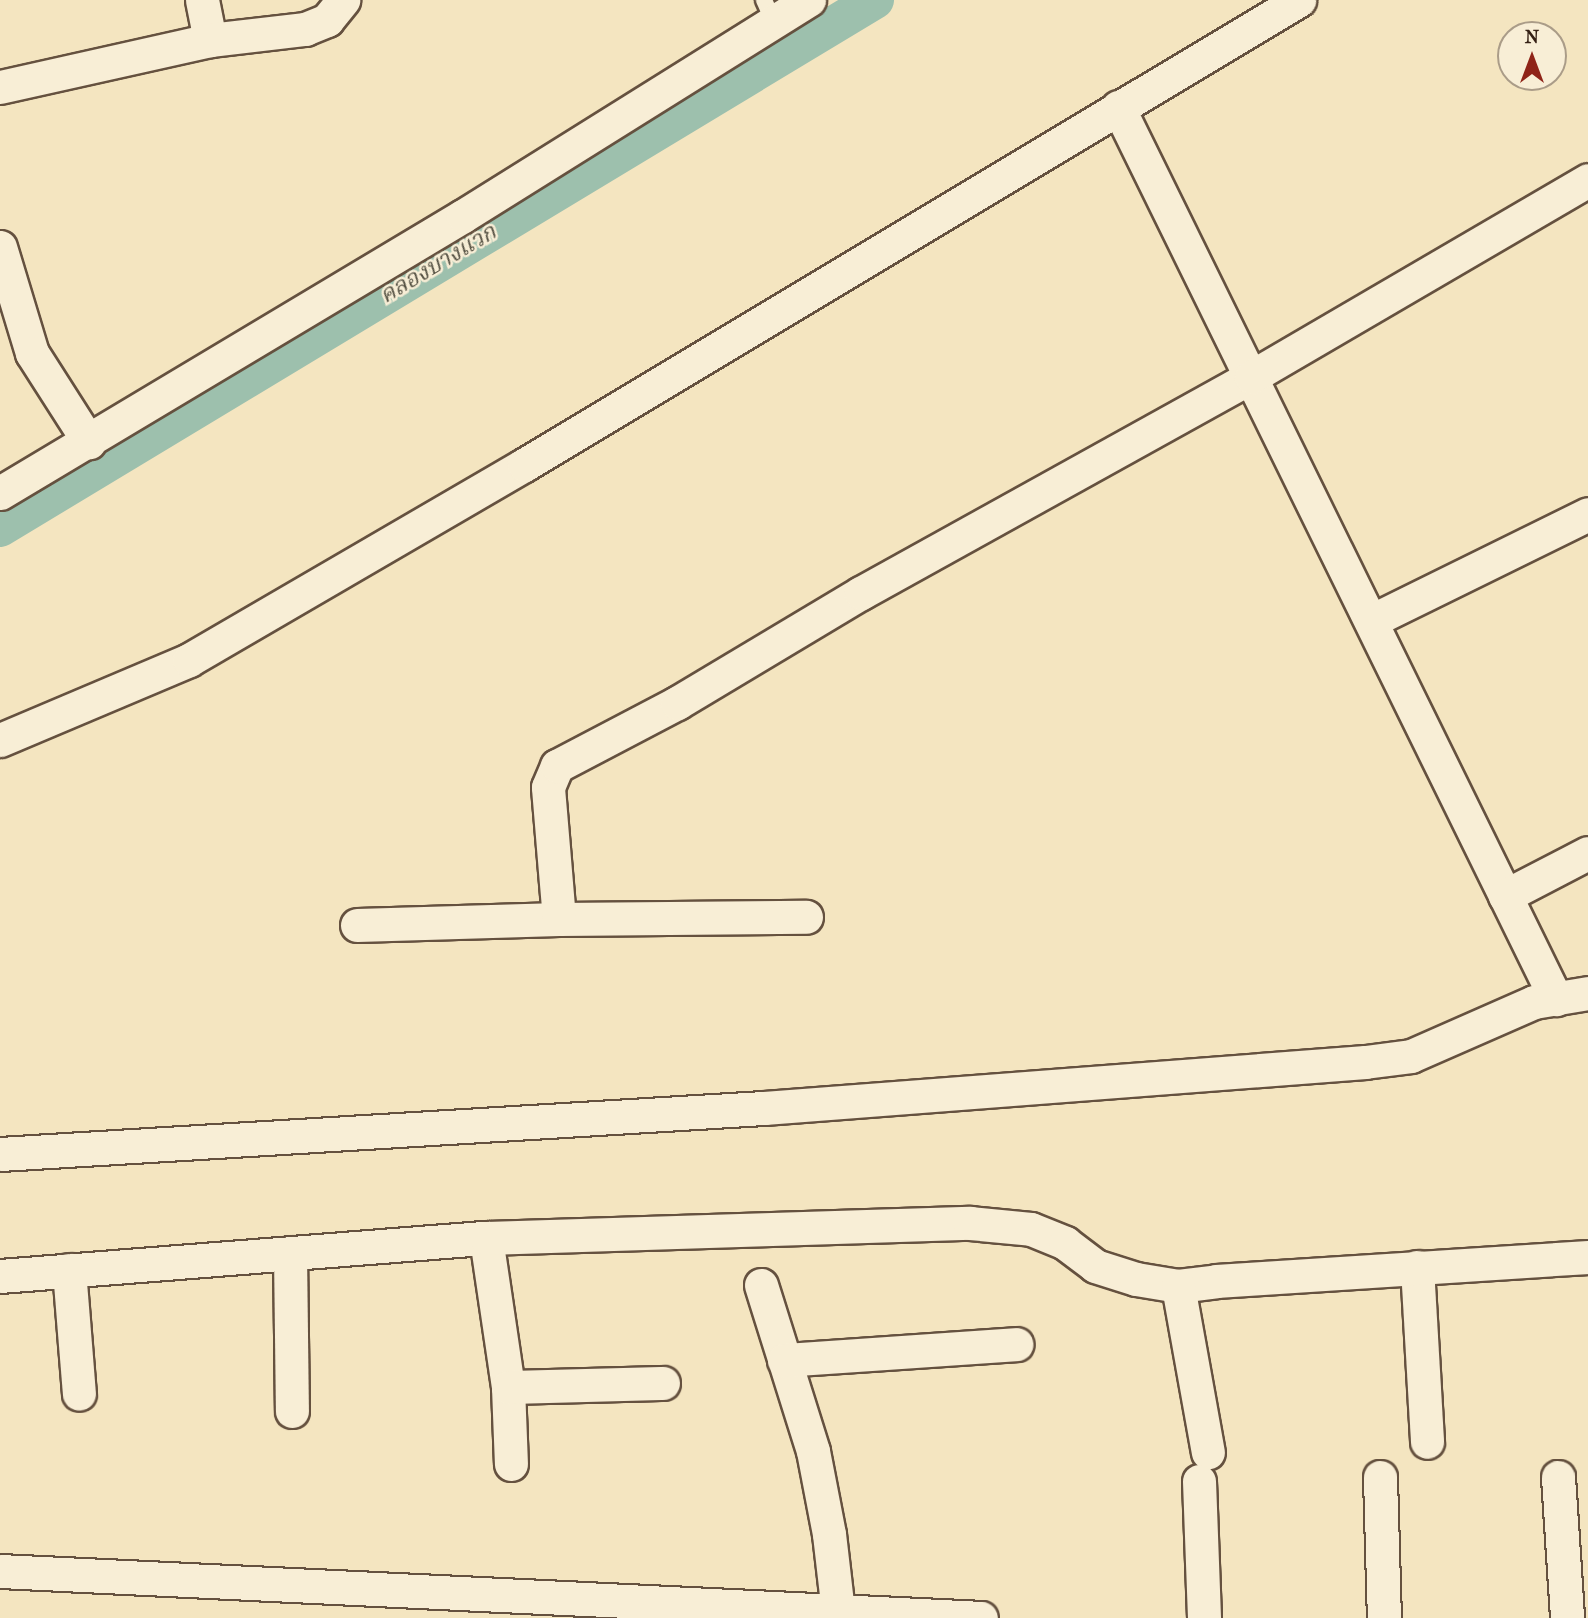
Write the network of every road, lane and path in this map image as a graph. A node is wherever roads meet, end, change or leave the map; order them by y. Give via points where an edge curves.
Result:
1 (202, 0) edge
2 (343, 0) edge
3 (809, 0) edge
4 (1300, 0) edge
5 (769, 11) edge
6 (210, 40) junction
7 (0, 87) edge
8 (1118, 107) junction
9 (1588, 180) edge
10 (0, 247) edge
11 (1251, 377) junction
12 (89, 442) junction
13 (0, 493) edge
14 (1588, 514) edge
15 (1371, 621) junction
16 (0, 740) edge
17 (1588, 853) edge
18 (1505, 896) junction
19 (806, 917) dead end
20 (559, 919) junction
21 (356, 925) dead end
22 (1588, 993) edge
23 (1556, 999) junction
24 (0, 1154) edge
25 (486, 1238) junction
26 (290, 1253) junction
27 (1588, 1256) edge
28 (1417, 1268) junction
29 (69, 1270) junction
30 (0, 1276) edge
31 (761, 1285) dead end
32 (1178, 1286) junction
33 (1016, 1344) dead end
34 (784, 1360) junction
35 (663, 1383) dead end
36 (508, 1387) junction
37 (79, 1394) dead end
38 (292, 1411) dead end
39 (1427, 1442) dead end
40 (510, 1464) dead end
41 (1380, 1477) dead end
42 (1558, 1477) dead end
43 (0, 1571) edge
44 (838, 1612) junction
45 (981, 1618) edge
46 (1204, 1618) edge
47 (1384, 1618) edge
48 (1567, 1618) edge

1 - 6 street
2 - 6 street via 327,20 305,29
3 - 5 street
4 - 8 street
5 - 12 street via 464,216
6 - 7 street
8 - 11 street
8 - 16 street via 524,465 188,660
9 - 11 street
10 - 12 street via 32,353
11 - 15 street
11 - 20 street via 557,766 548,787
12 - 13 street
14 - 15 street
15 - 18 street
17 - 18 street
18 - 23 street
19 - 20 street
20 - 21 street
22 - 23 street
23 - 24 street via 1534,1002 1411,1056 1365,1062 764,1108
25 - 26 street
25 - 32 street via 970,1223 1031,1229 1065,1243 1095,1266
25 - 36 street
26 - 29 street
26 - 38 street
27 - 28 street
28 - 32 street
28 - 39 street
29 - 30 street
29 - 37 street
31 - 34 street
32 - 46 street via 1204,1467
33 - 34 street
34 - 44 street via 813,1451
35 - 36 street
36 - 40 street
41 - 47 street
42 - 48 street
43 - 44 street
44 - 45 street

